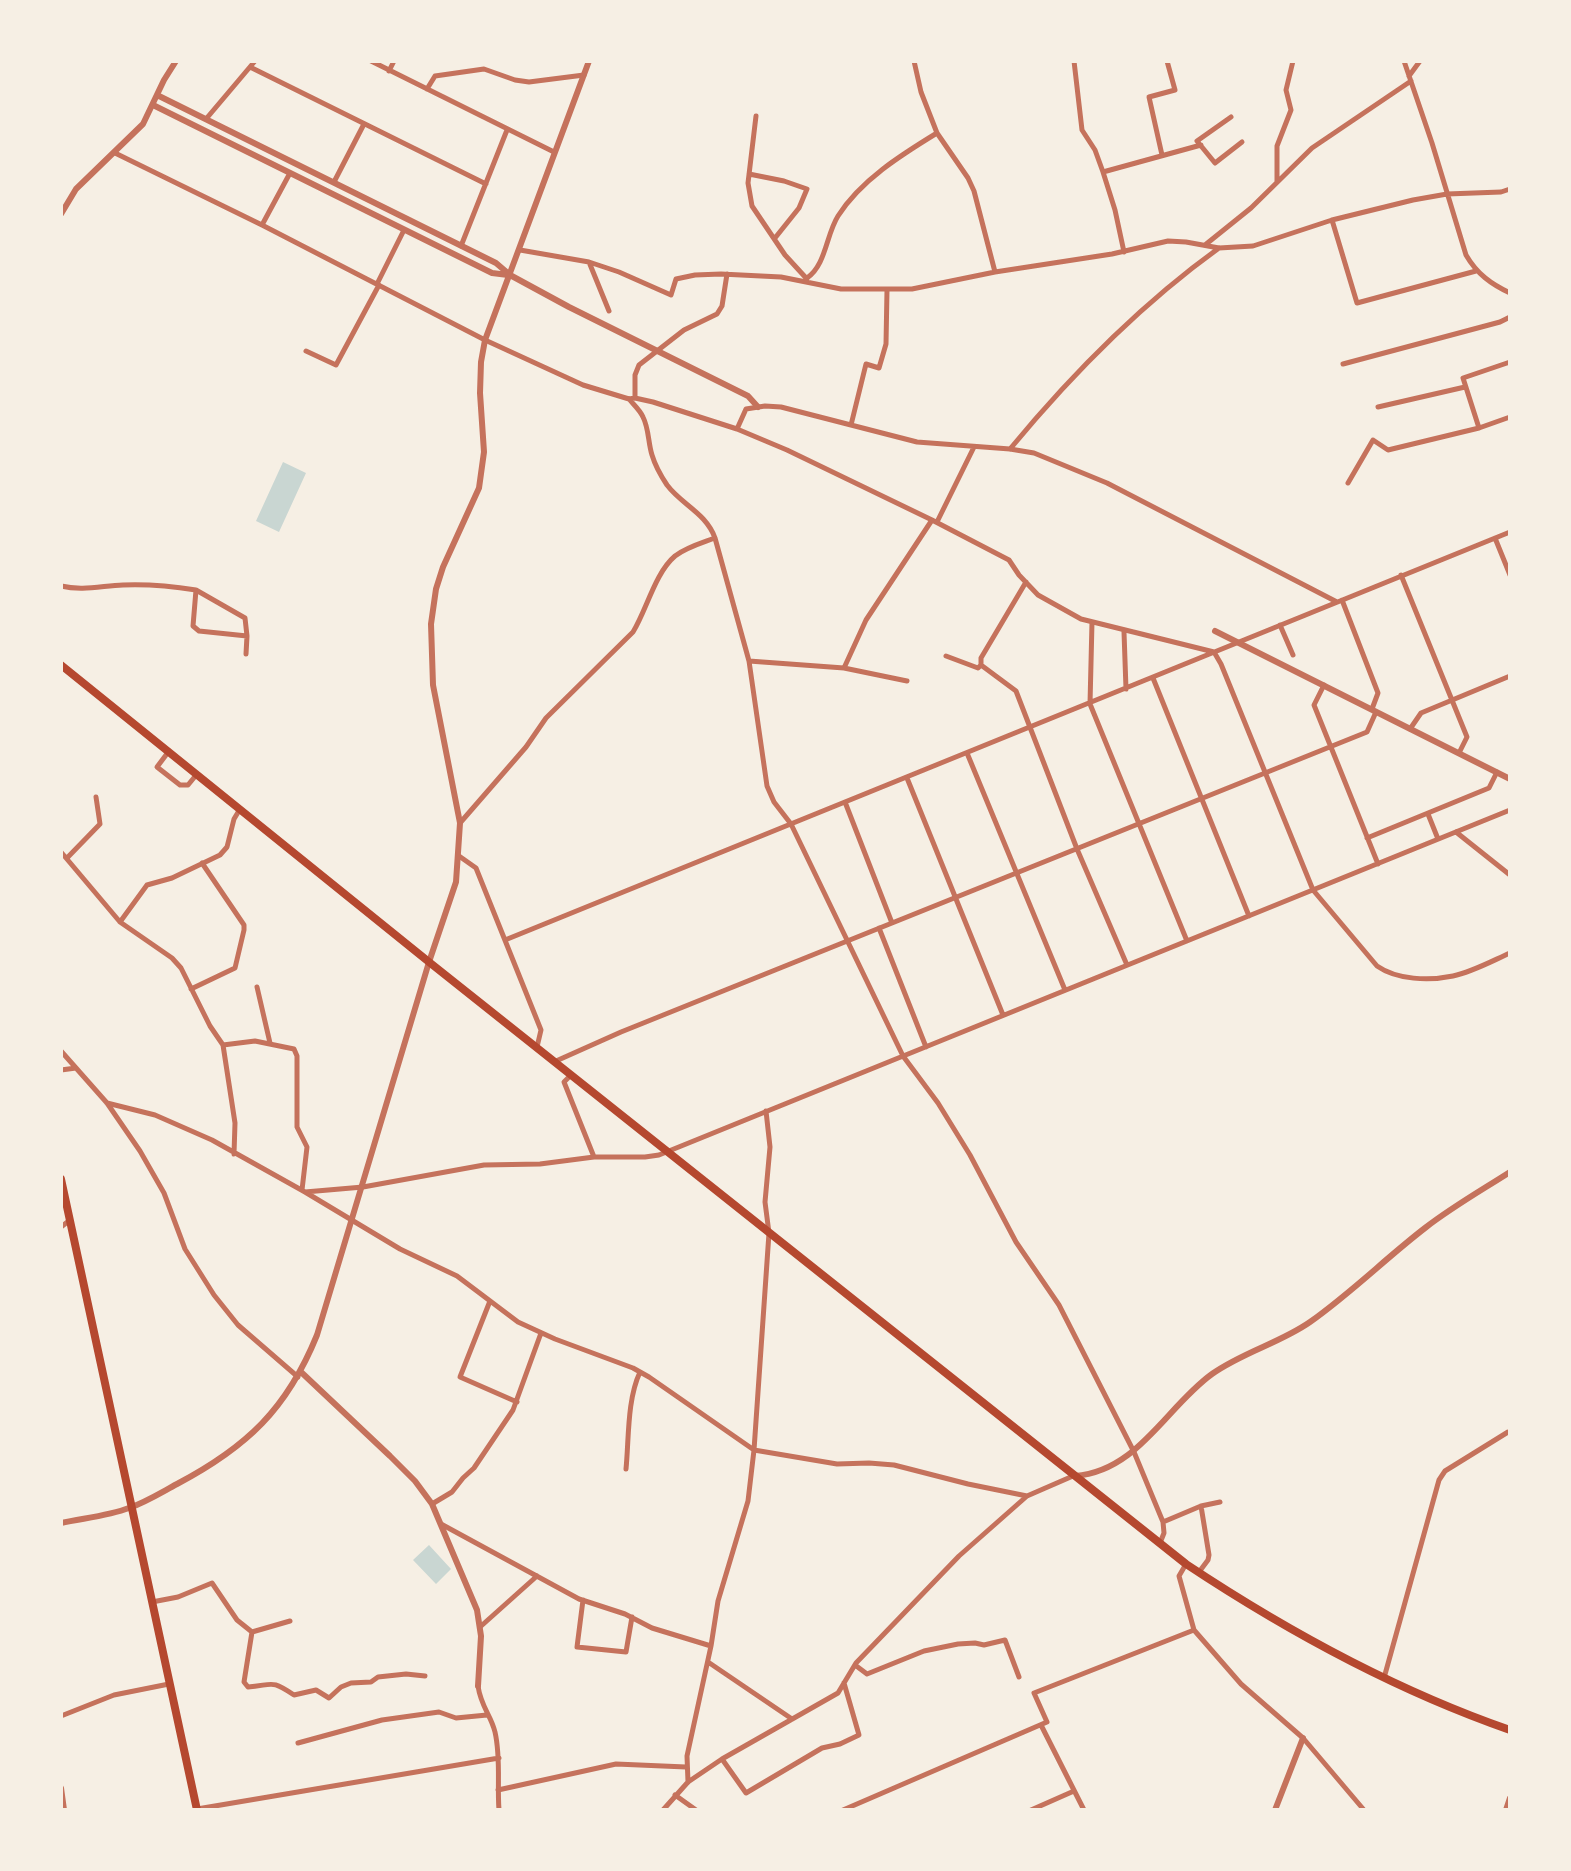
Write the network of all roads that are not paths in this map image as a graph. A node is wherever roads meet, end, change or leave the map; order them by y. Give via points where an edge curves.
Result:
1 (176, 61) edge
2 (255, 61) edge
3 (370, 61) edge
4 (394, 61) edge
5 (486, 61) edge
6 (589, 61) edge
7 (914, 61) edge
8 (1073, 61) edge
9 (1167, 61) edge
10 (1293, 61) edge
11 (1404, 61) edge
12 (1420, 61) edge
13 (250, 67) junction
14 (484, 69) junction
15 (389, 71) junction
16 (584, 75) junction
17 (1410, 79) junction
18 (428, 89) junction
19 (157, 95) junction
20 (153, 105) junction
21 (756, 116) dead end
22 (1231, 117) dead end
23 (206, 119) junction
24 (364, 124) junction
25 (507, 130) junction
26 (937, 132) junction
27 (1242, 142) dead end
28 (1201, 145) junction
29 (554, 152) junction
30 (115, 153) junction
31 (1163, 155) junction
32 (1103, 172) junction
33 (290, 173) junction
34 (749, 174) junction
35 (334, 182) junction
36 (1278, 182) junction
37 (485, 184) junction
38 (1510, 189) edge
39 (1447, 194) junction
40 (61, 214) edge
41 (1332, 220) junction
42 (262, 225) junction
43 (404, 230) junction
44 (775, 238) junction
45 (1205, 245) junction
46 (461, 246) junction
47 (1219, 248) junction
48 (520, 250) junction
49 (1124, 252) junction
50 (589, 262) junction
51 (1476, 271) junction
52 (995, 272) junction
53 (727, 274) junction
54 (510, 275) junction
55 (807, 280) junction
56 (378, 285) junction
57 (887, 290) junction
58 (1510, 293) edge
59 (608, 310) dead end
60 (1510, 317) edge
61 (485, 340) junction
62 (659, 350) junction
63 (306, 351) dead end
64 (1510, 362) edge
65 (1343, 364) dead end
66 (1465, 387) junction
67 (632, 399) junction
68 (758, 407) junction
69 (1378, 407) dead end
70 (1510, 417) edge
71 (851, 425) junction
72 (1479, 428) junction
73 (737, 429) junction
74 (974, 447) junction
75 (1010, 449) junction
76 (1348, 484) dead end
77 (935, 521) junction
78 (1510, 532) edge
79 (715, 538) junction
80 (1495, 538) junction
81 (1401, 575) junction
82 (1510, 575) edge
83 (1026, 582) junction
84 (61, 586) edge
85 (195, 590) junction
86 (1339, 601) junction
87 (1092, 622) junction
88 (1280, 625) junction
89 (1215, 631) dead end
90 (1124, 632) junction
91 (247, 636) junction
92 (1238, 642) junction
93 (1214, 652) junction
94 (246, 654) dead end
95 (1293, 655) dead end
96 (946, 656) dead end
97 (749, 661) junction
98 (61, 665) edge
99 (981, 665) junction
100 (844, 668) junction
101 (1510, 676) edge
102 (1153, 678) junction
103 (907, 681) dead end
104 (1324, 685) junction
105 (1126, 689) junction
106 (1452, 700) junction
107 (1090, 704) junction
108 (1374, 710) junction
109 (1032, 728) junction
110 (1410, 729) junction
111 (1331, 747) junction
112 (169, 751) junction
113 (967, 753) junction
114 (1459, 753) junction
115 (1266, 772) junction
116 (1497, 772) junction
117 (197, 774) junction
118 (907, 778) junction
119 (1510, 779) edge
120 (96, 797) dead end
121 (1202, 799) junction
122 (845, 802) junction
123 (240, 809) junction
124 (1510, 810) edge
125 (1428, 814) junction
126 (460, 823) junction
127 (791, 824) junction
128 (1140, 824) junction
129 (1456, 832) junction
130 (1367, 838) junction
131 (1438, 839) junction
132 (1077, 849) junction
133 (61, 852) edge
134 (459, 856) junction
135 (67, 858) junction
136 (202, 863) junction
137 (1378, 864) junction
138 (1016, 874) junction
139 (1510, 875) edge
140 (1313, 890) junction
141 (954, 899) junction
142 (1249, 916) junction
143 (120, 922) junction
144 (892, 923) junction
145 (879, 928) junction
146 (505, 940) junction
147 (848, 940) junction
148 (1187, 941) junction
149 (1510, 953) edge
150 (429, 962) junction
151 (1126, 965) junction
152 (257, 988) dead end
153 (191, 989) junction
154 (1065, 990) junction
155 (1003, 1015) junction
156 (270, 1043) junction
157 (223, 1045) junction
158 (537, 1046) junction
159 (926, 1046) junction
160 (61, 1051) edge
161 (903, 1056) junction
162 (556, 1061) junction
163 (76, 1068) junction
164 (61, 1070) edge
165 (572, 1074) junction
166 (107, 1103) junction
167 (766, 1111) junction
168 (668, 1151) junction
169 (234, 1154) junction
170 (594, 1157) junction
171 (1510, 1172) edge
172 (61, 1179) edge
173 (363, 1187) junction
174 (303, 1191) junction
175 (63, 1196) edge
176 (69, 1220) junction
177 (352, 1220) junction
178 (61, 1227) edge
179 (769, 1233) junction
180 (490, 1301) junction
181 (541, 1333) junction
182 (640, 1372) junction
183 (299, 1375) junction
184 (517, 1402) junction
185 (1510, 1433) edge
186 (754, 1450) junction
187 (1134, 1452) junction
188 (626, 1469) dead end
189 (1073, 1476) junction
190 (1027, 1496) junction
191 (1220, 1502) dead end
192 (432, 1504) junction
193 (1201, 1506) junction
194 (132, 1507) junction
195 (1163, 1522) junction
196 (61, 1523) edge
197 (441, 1524) junction
198 (1160, 1543) junction
199 (1186, 1564) junction
200 (1199, 1572) junction
201 (537, 1576) junction
202 (583, 1600) junction
203 (152, 1602) junction
204 (632, 1617) junction
205 (290, 1621) dead end
206 (480, 1627) junction
207 (1194, 1630) junction
208 (252, 1632) junction
209 (711, 1646) junction
210 (708, 1662) junction
211 (855, 1665) junction
212 (425, 1676) dead end
213 (1019, 1676) dead end
214 (1384, 1678) junction
215 (844, 1683) junction
216 (169, 1684) junction
217 (478, 1686) joint
218 (61, 1716) edge
219 (487, 1716) junction
220 (792, 1719) junction
221 (1041, 1725) junction
222 (1510, 1730) edge
223 (1303, 1738) junction
224 (298, 1743) dead end
225 (499, 1758) junction
226 (722, 1759) junction
227 (686, 1767) junction
228 (688, 1782) junction
229 (61, 1788) edge
230 (498, 1790) junction
231 (1074, 1791) junction
232 (675, 1795) junction
233 (1510, 1798) edge
234 (197, 1809) edge
235 (64, 1810) edge
236 (499, 1810) edge
237 (663, 1810) edge
238 (696, 1810) edge
239 (843, 1810) edge
240 (1031, 1810) edge
241 (1084, 1810) edge
242 (1275, 1810) edge
243 (1364, 1810) edge
244 (1506, 1810) edge

1 - 19 street
2 - 13 street
3 - 15 street
4 - 15 street
5 - 14 street
6 - 16 street
7 - 26 street
8 - 32 street via 1082,130
9 - 31 street via 1175,89 1149,97
10 - 36 street via 1286,90 1292,110 1277,146
11 - 17 street
12 - 17 street
13 - 23 street
13 - 24 street
14 - 16 street via 529,82
14 - 18 street via 435,76
15 - 18 street
16 - 29 street
17 - 36 street via 1312,148
17 - 39 street
18 - 25 street
19 - 20 street
19 - 23 street
20 - 30 street via 143,124
20 - 33 street
21 - 34 street
22 - 28 street via 1197,141
23 - 35 street
24 - 35 street
24 - 37 street
25 - 29 street
25 - 37 street
26 - 52 street via 974,191
26 - 55 street via 852,198
27 - 28 street via 1215,163
28 - 31 street
29 - 48 street
30 - 40 street via 76,189
30 - 42 street
31 - 32 street
32 - 49 street
33 - 42 street
33 - 43 street
34 - 44 street via 752,206
34 - 44 street via 807,189 799,208
35 - 46 street
36 - 45 street
37 - 46 street
38 - 39 street
39 - 41 street
39 - 51 street via 1466,255
41 - 47 street via 1253,246
41 - 51 street via 1357,303
42 - 56 street
43 - 54 street via 492,273
43 - 56 street
44 - 55 street
45 - 47 street
45 - 49 street via 1168,242
46 - 54 street
47 - 75 street via 1178,278 1098,351
48 - 50 street
48 - 54 street
49 - 52 street
50 - 53 street via 671,295 676,279
50 - 59 street
51 - 58 street
52 - 57 street
53 - 55 street
53 - 62 street via 717,314 684,330
54 - 61 street
54 - 62 street
55 - 57 street via 841,289
56 - 61 street
56 - 63 street via 337,365
57 - 71 street via 886,344 878,368 866,364
60 - 65 street
61 - 67 street via 583,385
61 - 126 street via 480,393 484,452 479,488 443,567 431,624 433,685
62 - 67 street via 639,365
62 - 68 street via 748,396
64 - 66 street via 1463,378
66 - 69 street
66 - 72 street
67 - 73 street
67 - 79 street via 667,484 704,518
68 - 71 street via 801,411
68 - 73 street via 746,409
70 - 72 street
71 - 74 street via 917,442
72 - 76 street via 1388,450 1373,440
73 - 77 street
74 - 75 street
74 - 77 street
75 - 86 street via 1034,453 1107,483
77 - 83 street via 1009,560
77 - 100 street via 866,620
78 - 80 street
79 - 97 street
79 - 126 street via 674,558 658,579 633,632 546,718
80 - 81 street
80 - 82 street
81 - 86 street
81 - 106 street
83 - 87 street via 1038,595
83 - 99 street
84 - 85 street via 77,590 141,584
85 - 91 street via 244,618
85 - 91 street via 192,626 199,631
86 - 88 street
86 - 108 street via 1378,694
87 - 90 street
87 - 107 street
88 - 92 street
88 - 95 street
89 - 92 street
90 - 93 street
90 - 105 street
91 - 94 street
92 - 93 street
92 - 104 street
93 - 102 street
93 - 115 street
96 - 99 street via 978,668
97 - 100 street
97 - 127 street via 767,786
98 - 112 highway
99 - 109 street via 1016,691
100 - 103 street
101 - 106 street
102 - 105 street
102 - 121 street
104 - 108 street
104 - 111 street via 1314,705
105 - 107 street
106 - 110 street via 1421,713
106 - 114 street via 1467,737
107 - 109 street
107 - 128 street
108 - 110 street
108 - 111 street via 1367,732
109 - 113 street
109 - 132 street
110 - 114 street
111 - 115 street
111 - 130 street
112 - 117 highway
112 - 117 street via 157,767 180,785 188,785
113 - 118 street
113 - 138 street
114 - 116 street
115 - 121 street
115 - 140 street
116 - 119 street
116 - 125 street via 1489,788
117 - 123 highway
118 - 122 street
118 - 141 street
120 - 135 street via 100,824
121 - 128 street
121 - 142 street
122 - 127 street
122 - 144 street
123 - 136 street via 227,847
123 - 150 highway
124 - 129 street
125 - 130 street
125 - 131 street
126 - 134 street
127 - 146 street
127 - 147 street
128 - 132 street
128 - 148 street
129 - 131 street
129 - 139 street
130 - 137 street
131 - 137 street
132 - 138 street
132 - 151 street
133 - 135 street
134 - 146 street via 476,868
134 - 150 street via 453,893
135 - 143 street
136 - 143 street via 147,885
136 - 153 street via 244,930 235,968
137 - 140 street
138 - 141 street
138 - 154 street
140 - 142 street
140 - 149 street via 1387,974 1454,976
141 - 144 street
141 - 155 street
142 - 148 street
143 - 153 street via 172,958
144 - 145 street
145 - 147 street
145 - 159 street
146 - 158 street via 541,1030
147 - 161 street
147 - 162 street
148 - 151 street
150 - 158 highway
150 - 173 street
151 - 154 street
152 - 156 street
153 - 157 street
154 - 155 street
155 - 159 street
156 - 157 street
156 - 174 street via 295,1049 297,1056 297,1127 307,1147
157 - 169 street via 235,1123
158 - 162 highway
159 - 161 street
160 - 163 street
161 - 167 street
161 - 187 street via 970,1155 1016,1242 1059,1305
162 - 165 highway
163 - 164 street
163 - 166 street
165 - 168 highway
165 - 170 street via 564,1082
166 - 169 street via 155,1115
166 - 183 street via 164,1193 185,1249 214,1295 238,1325
167 - 168 street
167 - 179 street
168 - 170 street via 645,1157
168 - 179 highway
169 - 174 street
170 - 173 street via 484,1165
171 - 187 street via 1427,1227 1308,1323 1213,1374 1182,1399
172 - 175 highway
173 - 174 street
173 - 177 street
174 - 177 street
175 - 176 highway
176 - 178 street
176 - 194 highway
177 - 180 street via 457,1276
177 - 183 street via 317,1335
179 - 186 street
179 - 189 highway
180 - 181 street
180 - 184 street via 460,1377
181 - 182 street
181 - 184 street
182 - 186 street
182 - 188 street via 633,1387
183 - 192 street via 396,1462
183 - 194 street via 269,1418 232,1451
184 - 192 street via 474,1468 452,1492
185 - 214 street via 1445,1471 1439,1480
186 - 190 street via 837,1464 894,1465
186 - 209 street via 748,1501 718,1601
187 - 189 street
187 - 195 street
189 - 190 street
189 - 198 highway
190 - 211 street via 959,1556
191 - 193 street
192 - 197 street
193 - 195 street
193 - 200 street via 1209,1555
194 - 196 street
194 - 203 highway
195 - 198 street
197 - 201 street
197 - 206 street
198 - 199 highway
199 - 200 highway
199 - 207 street via 1179,1576
200 - 214 highway via 1282,1624
201 - 202 street
201 - 206 street
202 - 204 street
202 - 204 street via 577,1647 626,1652
203 - 208 street via 212,1583 237,1620
203 - 216 highway
204 - 209 street
205 - 208 street
206 - 217 street
207 - 221 street via 1034,1693 1046,1722
207 - 223 street via 1241,1684
208 - 212 street via 244,1682 248,1687 275,1683 294,1695 316,1690 329,1698 351,1683 407,1674
209 - 210 street
210 - 220 street
210 - 227 street
211 - 213 street via 867,1674 925,1651 1005,1640
211 - 215 street
214 - 222 highway
215 - 220 street via 838,1693
215 - 226 street via 859,1735 822,1748 746,1793
216 - 218 street via 114,1695
216 - 234 highway
217 - 219 street
219 - 224 street via 456,1718 439,1712 382,1720
219 - 225 street via 493,1724
220 - 226 street
221 - 231 street
221 - 239 street
223 - 242 street
223 - 243 street
225 - 230 street
225 - 234 street
226 - 228 street
227 - 228 street
227 - 230 street via 617,1764
228 - 232 street
229 - 235 street
230 - 236 street
231 - 240 street
231 - 241 street
232 - 237 street
232 - 238 street
233 - 244 street

